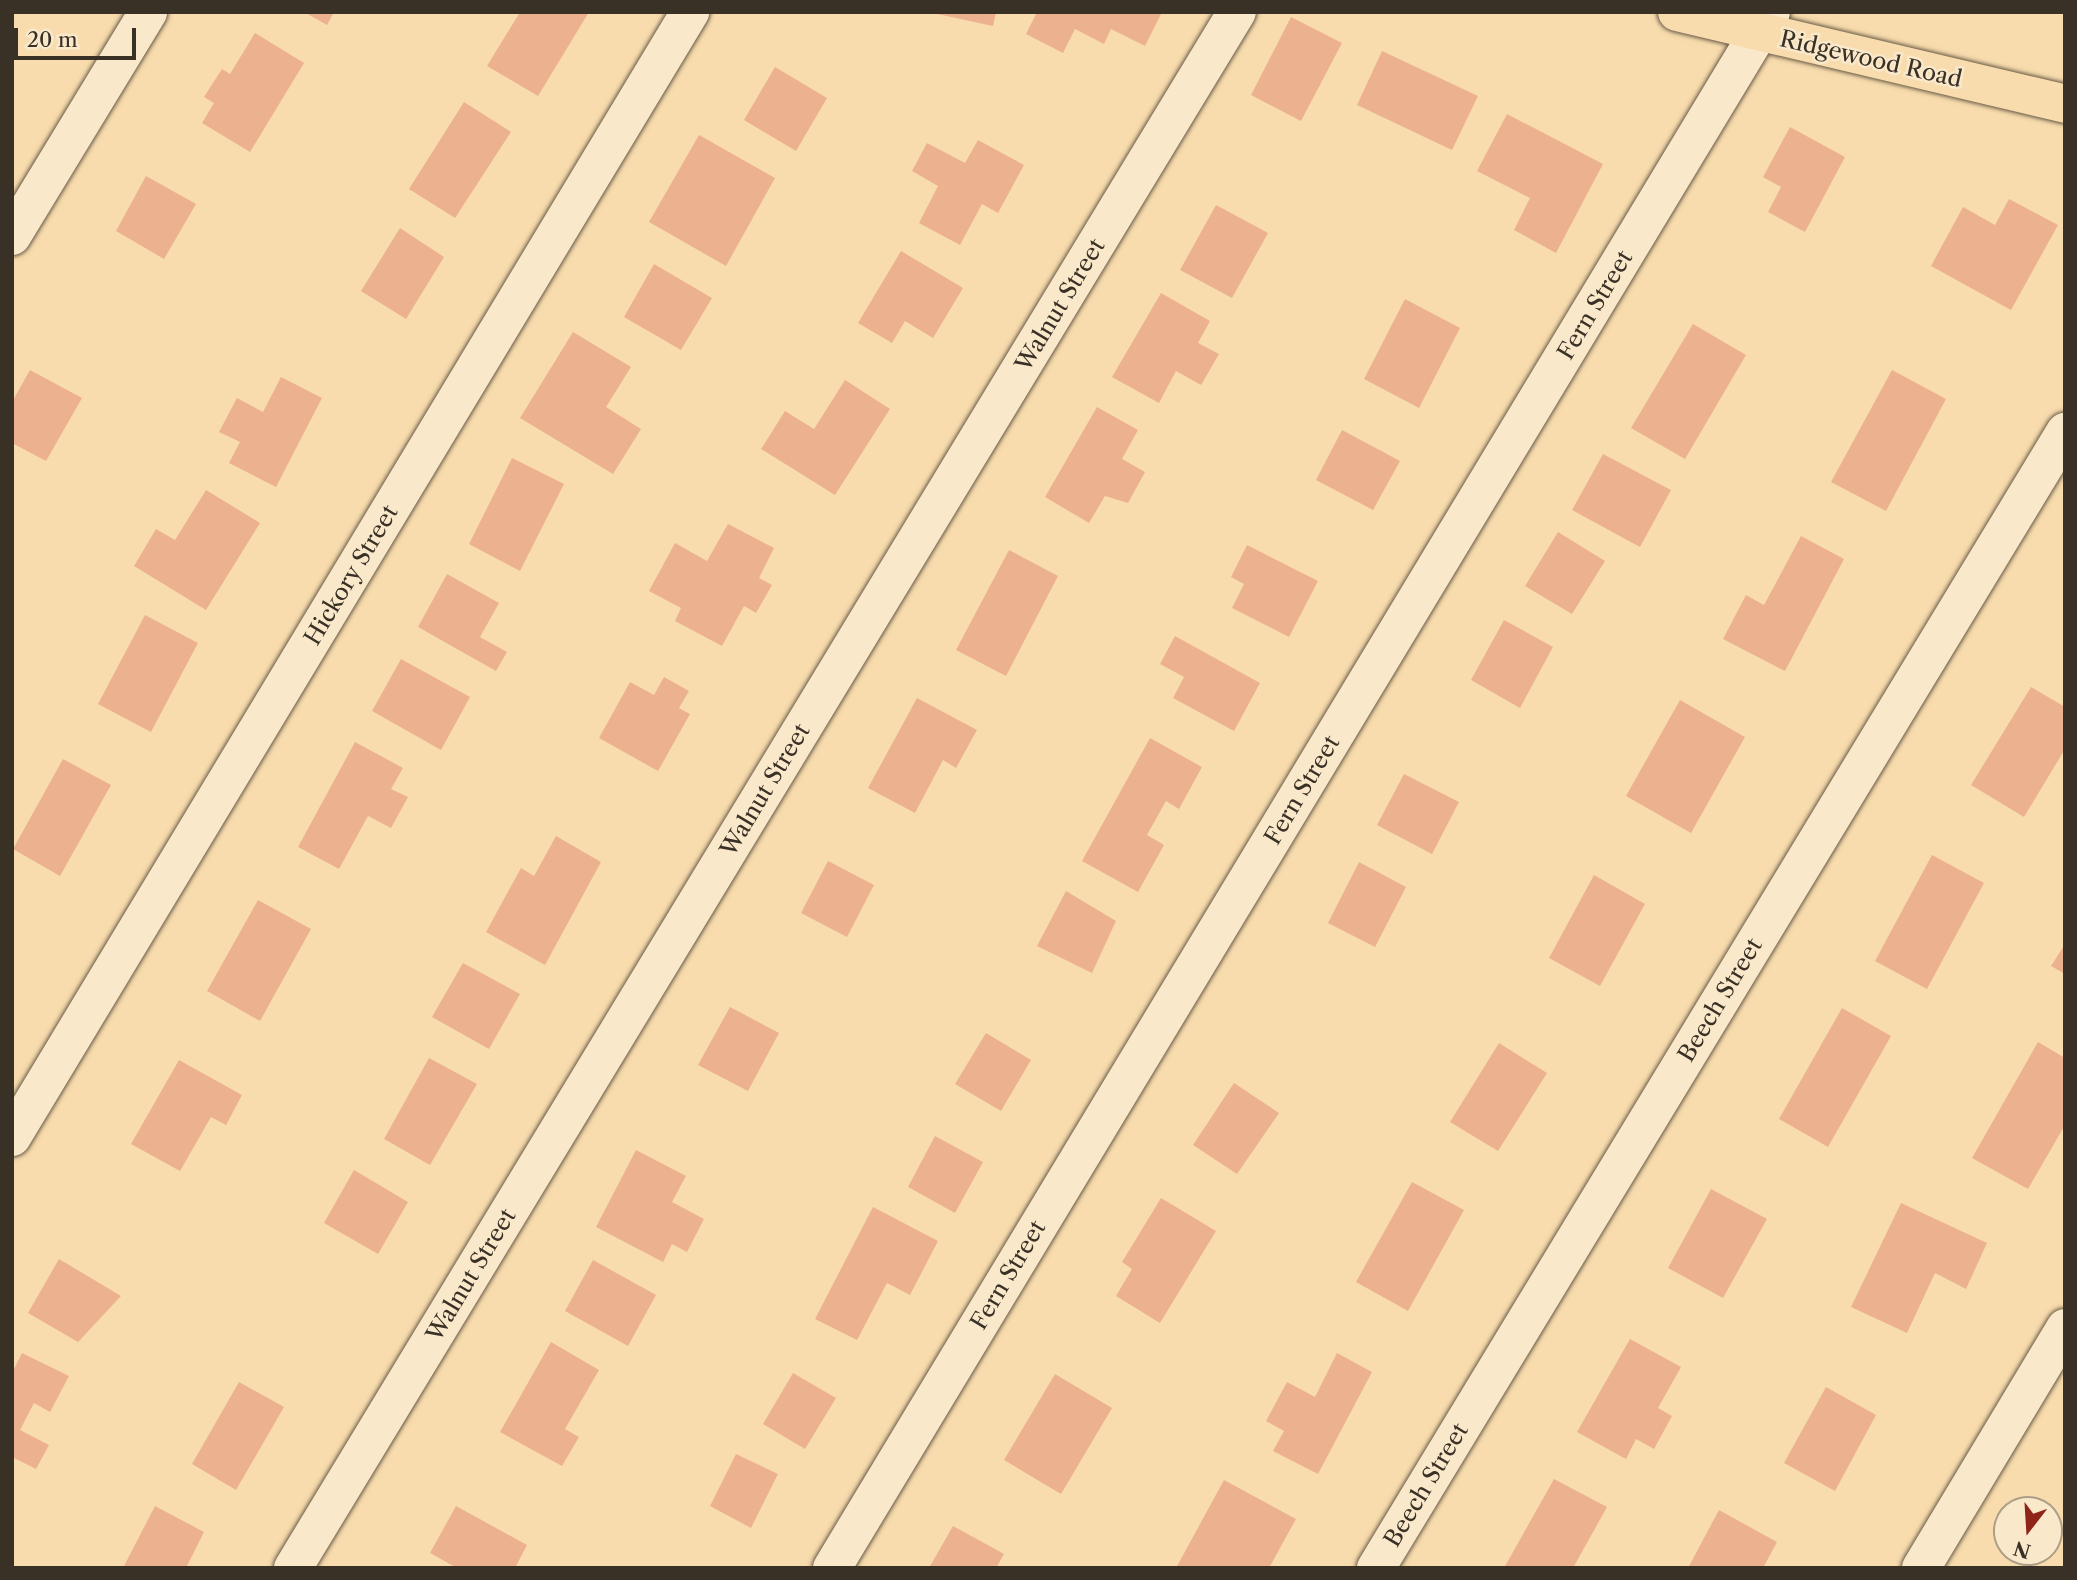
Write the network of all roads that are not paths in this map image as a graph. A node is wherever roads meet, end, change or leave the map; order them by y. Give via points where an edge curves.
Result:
1 (148, 12) edge
2 (690, 12) edge
3 (1237, 12) edge
4 (1677, 12) edge
5 (1765, 23) edge
6 (2065, 104) edge
7 (12, 236) edge
8 (2065, 432) edge
9 (12, 1137) edge
10 (2065, 1328) edge
11 (293, 1568) edge
12 (832, 1568) edge
13 (1376, 1568) edge
14 (1921, 1568) edge

1 - 7 street
2 - 9 street, Hickory Street
3 - 11 street, Walnut Street
4 - 5 main road, Ridgewood Road
5 - 6 main road, Ridgewood Road
5 - 12 street, Fern Street
8 - 13 street, Beech Street
10 - 14 street

